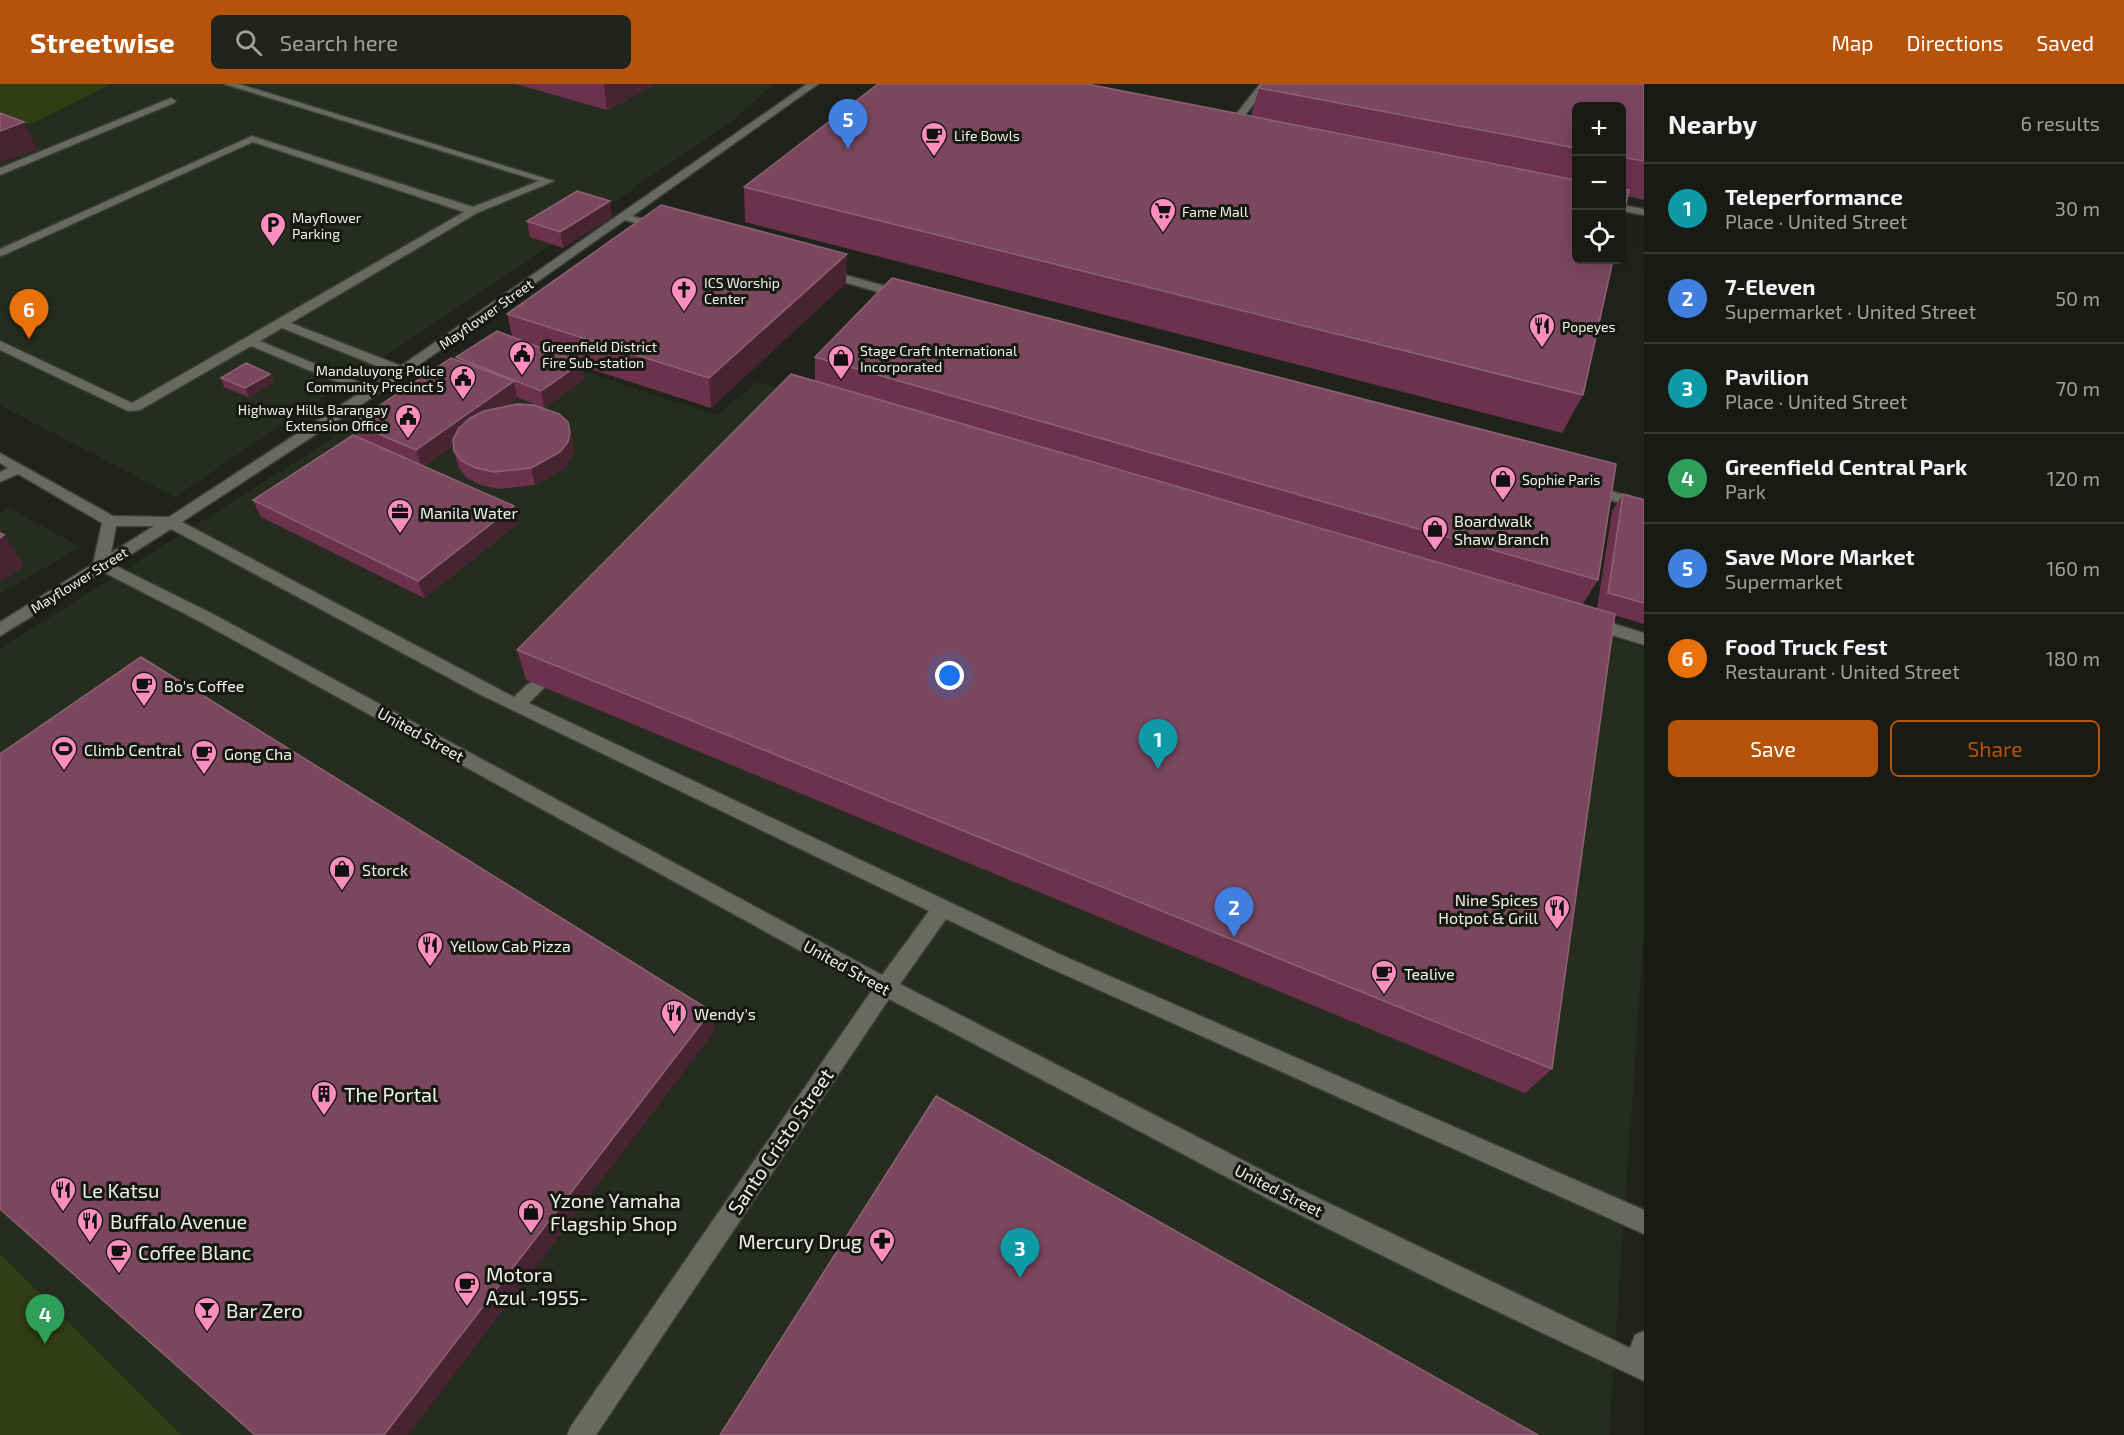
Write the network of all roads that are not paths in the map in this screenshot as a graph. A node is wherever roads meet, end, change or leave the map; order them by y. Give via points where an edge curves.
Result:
1 (229, 84) edge
2 (813, 84) edge
3 (1265, 84) edge
4 (171, 101) dead end
5 (1241, 131) edge
6 (0, 172) edge
7 (1626, 209) edge
8 (473, 211) junction
9 (1644, 212) edge
10 (625, 217) junction
11 (670, 230) edge
12 (0, 253) edge
13 (808, 269) edge
14 (911, 298) edge
15 (281, 323) junction
16 (250, 341) junction
17 (0, 345) edge
18 (402, 372) junction
19 (371, 392) junction
20 (0, 457) edge
21 (18, 468) junction
22 (0, 478) edge
23 (1575, 486) edge
24 (1644, 505) edge
25 (110, 521) junction
26 (170, 522) junction
27 (101, 565) junction
28 (1579, 619) edge
29 (0, 630) edge
30 (1644, 639) edge
31 (538, 685) edge
32 (516, 705) junction
33 (942, 909) junction
34 (885, 988) junction
35 (1644, 1223) edge
36 (1641, 1358) edge
37 (579, 1435) edge

1 - 8 street via 549,181
2 - 10 street, Mayflower Street
3 - 5 street via 1224,128
4 - 6 street
7 - 9 street
8 - 12 street via 252,139
8 - 15 street
10 - 11 street
10 - 18 street, Mayflower Street
13 - 14 street
15 - 16 street
15 - 18 street
16 - 17 street via 130,408
16 - 19 street
18 - 19 street, Mayflower Street
19 - 26 street, Mayflower Street
20 - 21 street
21 - 22 street
21 - 25 street
23 - 24 street
25 - 26 street
25 - 27 street
26 - 27 street, Mayflower Street
26 - 32 street
27 - 29 street, Mayflower Street
27 - 34 street, United Street via 205,617
28 - 30 street
31 - 32 street
32 - 33 street
33 - 34 street, Santo Cristo Street
33 - 35 street
34 - 36 street, United Street via 1334,1219
34 - 37 street, Santo Cristo Street

